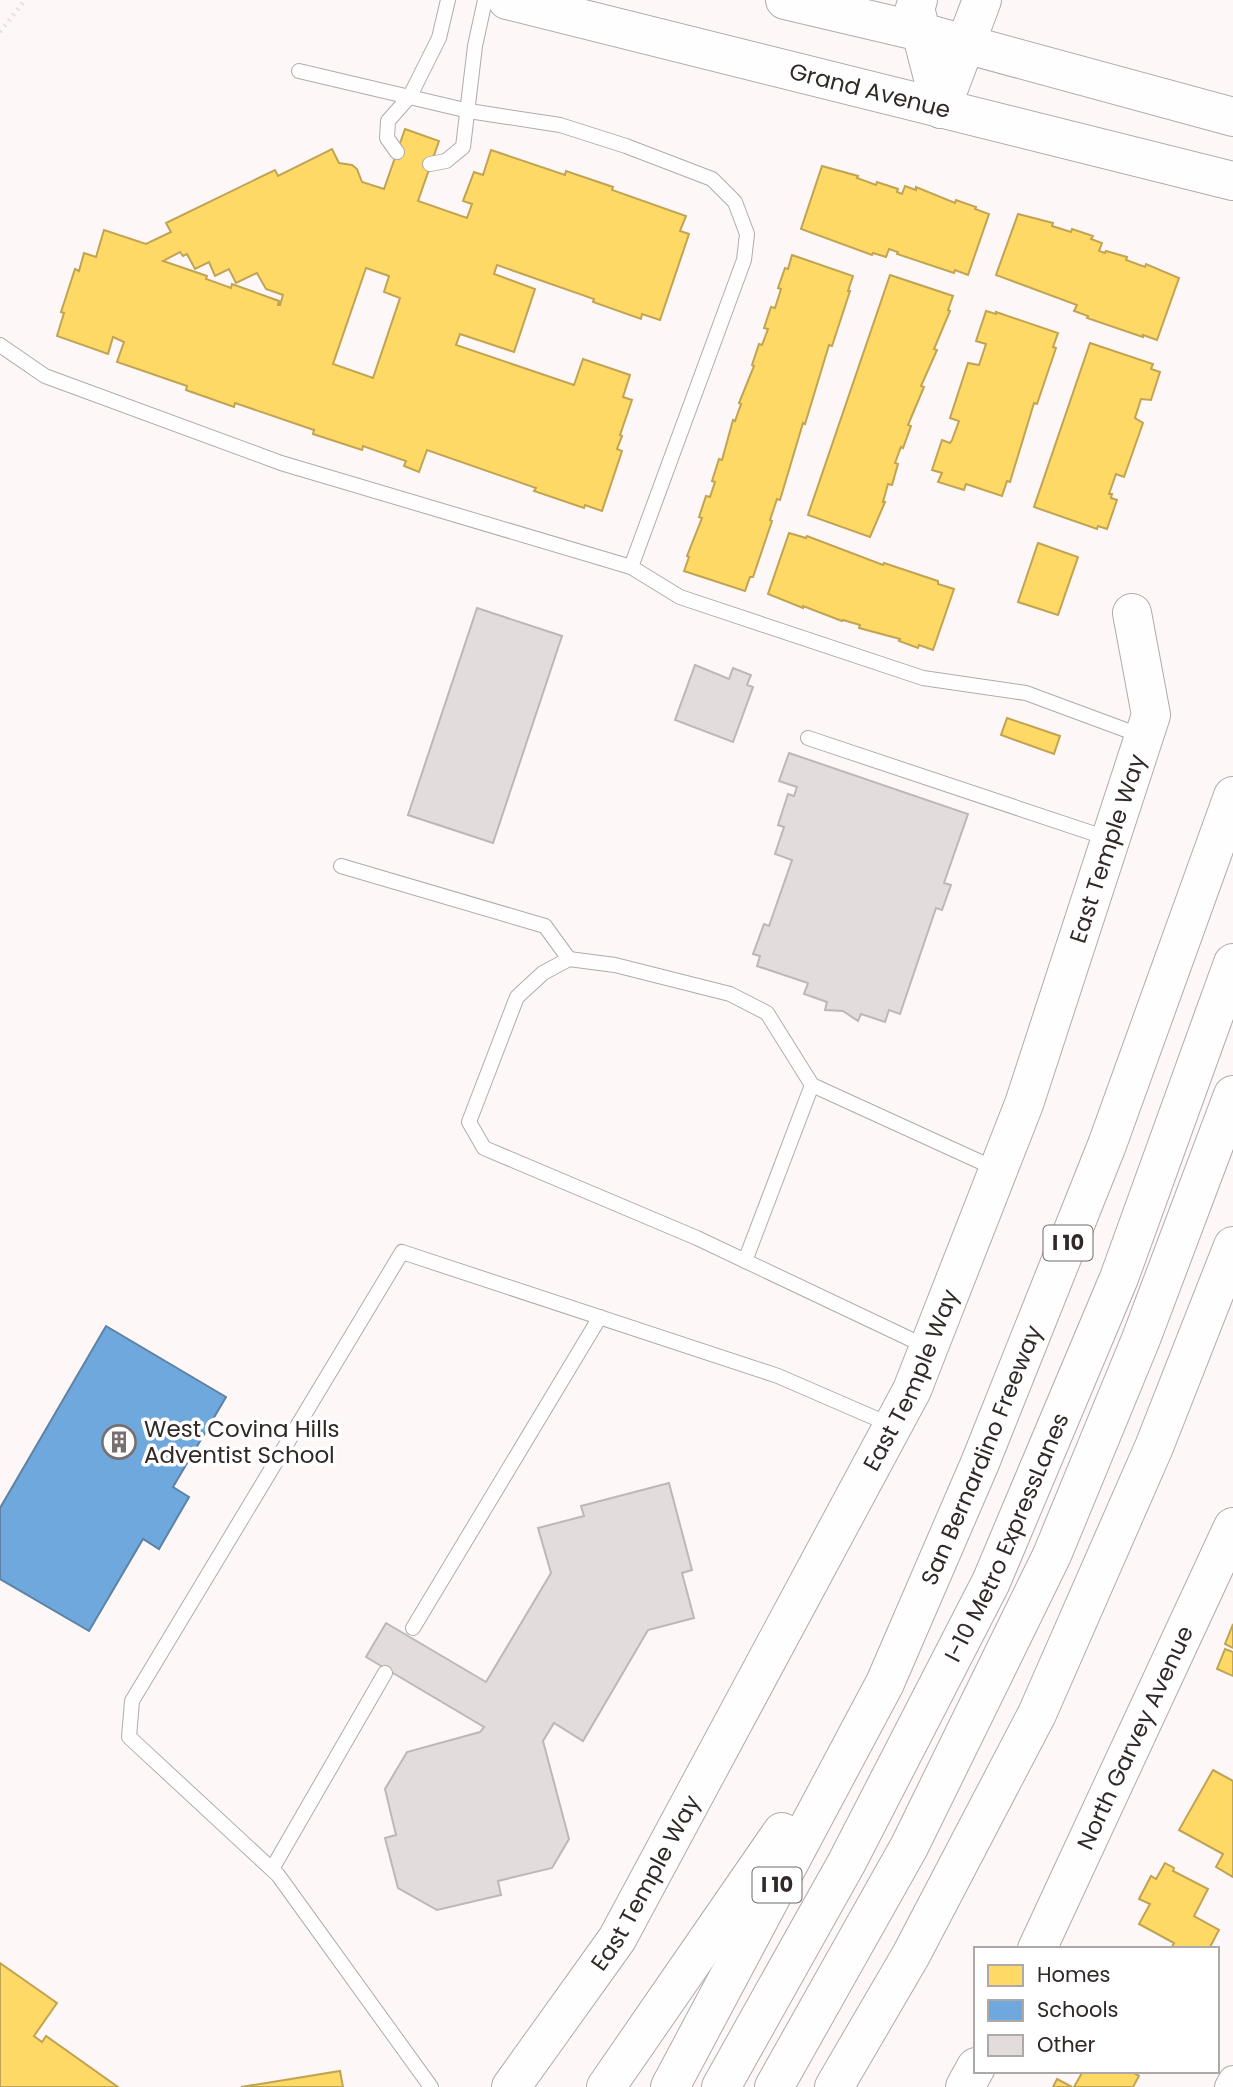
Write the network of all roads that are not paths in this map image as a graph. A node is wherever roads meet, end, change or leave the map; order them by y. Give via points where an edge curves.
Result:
1 (448, 0) edge
2 (485, 0) edge
3 (507, 0) edge
4 (785, 0) edge
5 (982, 0) edge
6 (920, 16) edge
7 (966, 45) junction
8 (299, 71) dead end
9 (410, 96) junction
10 (941, 109) junction
11 (469, 111) junction
12 (1233, 117) edge
13 (397, 152) dead end
14 (430, 164) dead end
15 (1233, 181) edge
16 (0, 345) edge
17 (631, 568) junction
18 (1132, 613) dead end
19 (1145, 736) junction
20 (808, 738) dead end
21 (1233, 796) edge
22 (1111, 839) junction
23 (341, 866) dead end
24 (569, 959) junction
25 (1233, 963) edge
26 (812, 1084) junction
27 (1233, 1094) edge
28 (999, 1170) junction
29 (1233, 1246) edge
30 (745, 1261) junction
31 (600, 1317) junction
32 (928, 1348) junction
33 (892, 1426) junction
34 (1233, 1527) edge
35 (412, 1628) dead end
36 (385, 1673) dead end
37 (884, 1683) junction
38 (275, 1872) junction
39 (1038, 1947) edge
40 (974, 2071) edge
41 (1233, 2080) edge
42 (432, 2087) edge
43 (512, 2087) edge
44 (606, 2087) edge
45 (670, 2087) edge
46 (720, 2087) edge
47 (774, 2087) edge
48 (834, 2087) edge
49 (965, 2087) edge
50 (1229, 2087) edge

1 - 9 lane via 439,38
2 - 11 lane
3 - 10 main road, Grand Avenue
4 - 6 main road
5 - 7 main road
6 - 7 main road
6 - 10 main road
7 - 10 main road
7 - 12 main road
8 - 9 lane
9 - 11 lane
9 - 13 lane via 387,121 387,138
10 - 15 main road, Grand Avenue
11 - 14 lane via 463,147 446,161
11 - 17 lane via 560,125 712,179 735,202 747,234 744,260
16 - 17 lane via 45,376 281,463
17 - 19 lane via 680,597 923,678 1026,693
18 - 19 main road, East Temple Way via 1152,715
19 - 22 main road, East Temple Way
20 - 22 lane
21 - 37 main road, San Bernardino Freeway / I 10 via 1107,1145 980,1463
22 - 28 main road, East Temple Way
23 - 24 lane via 545,926
24 - 26 lane via 615,965 730,994 767,1013
24 - 30 lane via 543,973 517,998 469,1122 484,1148
25 - 46 main road, I-10 Metro ExpressLanes via 1119,1278 990,1582 847,1862
26 - 28 lane
26 - 30 lane
27 - 47 main road, I-10 Metro ExpressLanes via 1141,1339 1052,1555 909,1847
28 - 32 main road, East Temple Way
29 - 48 main road via 1154,1447 1037,1713 911,1955
30 - 32 lane
31 - 33 lane via 778,1376
31 - 35 lane
31 - 38 lane via 402,1252 132,1701 129,1737
32 - 33 main road, East Temple Way
33 - 43 main road, East Temple Way via 617,1939
34 - 39 main road, North Garvey Avenue
36 - 38 lane
37 - 44 main road
37 - 45 main road, San Bernardino Freeway / I 10
38 - 42 lane
40 - 49 main road
41 - 50 street

